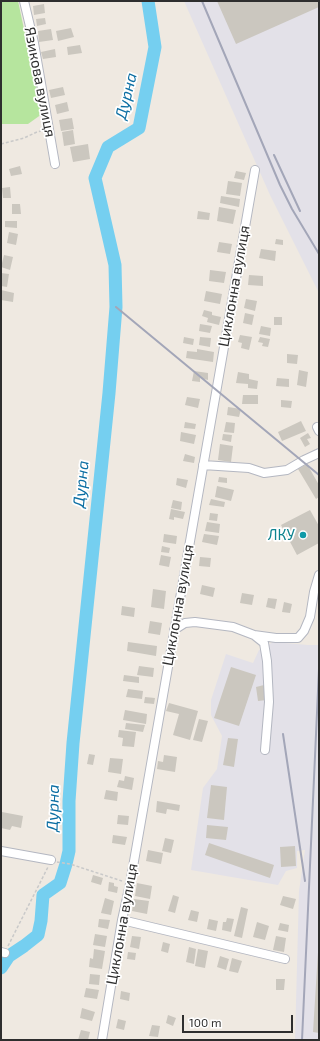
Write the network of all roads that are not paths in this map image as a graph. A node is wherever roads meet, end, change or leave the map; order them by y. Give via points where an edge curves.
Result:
1 (24, 1) edge
2 (56, 164) dead end
3 (255, 170) dead end
4 (319, 453) edge
5 (203, 465) junction
6 (319, 575) edge
7 (174, 630) junction
8 (254, 634) junction
9 (265, 750) dead end
10 (1, 851) edge
11 (51, 860) road end
12 (122, 920) junction
13 (285, 959) dead end
14 (102, 1040) edge

1 - 2 street, Язикова вулиця
3 - 5 street, Циклонна вулиця
4 - 5 street via 287,470 264,473 249,468
5 - 7 street, Циклонна вулиця
6 - 8 street via 310,617 298,638
7 - 8 street via 185,623 195,622 233,627
7 - 12 street, Циклонна вулиця
8 - 9 street via 264,643 266,661 269,702
10 - 11 street
12 - 13 street
12 - 14 street, Циклонна вулиця

